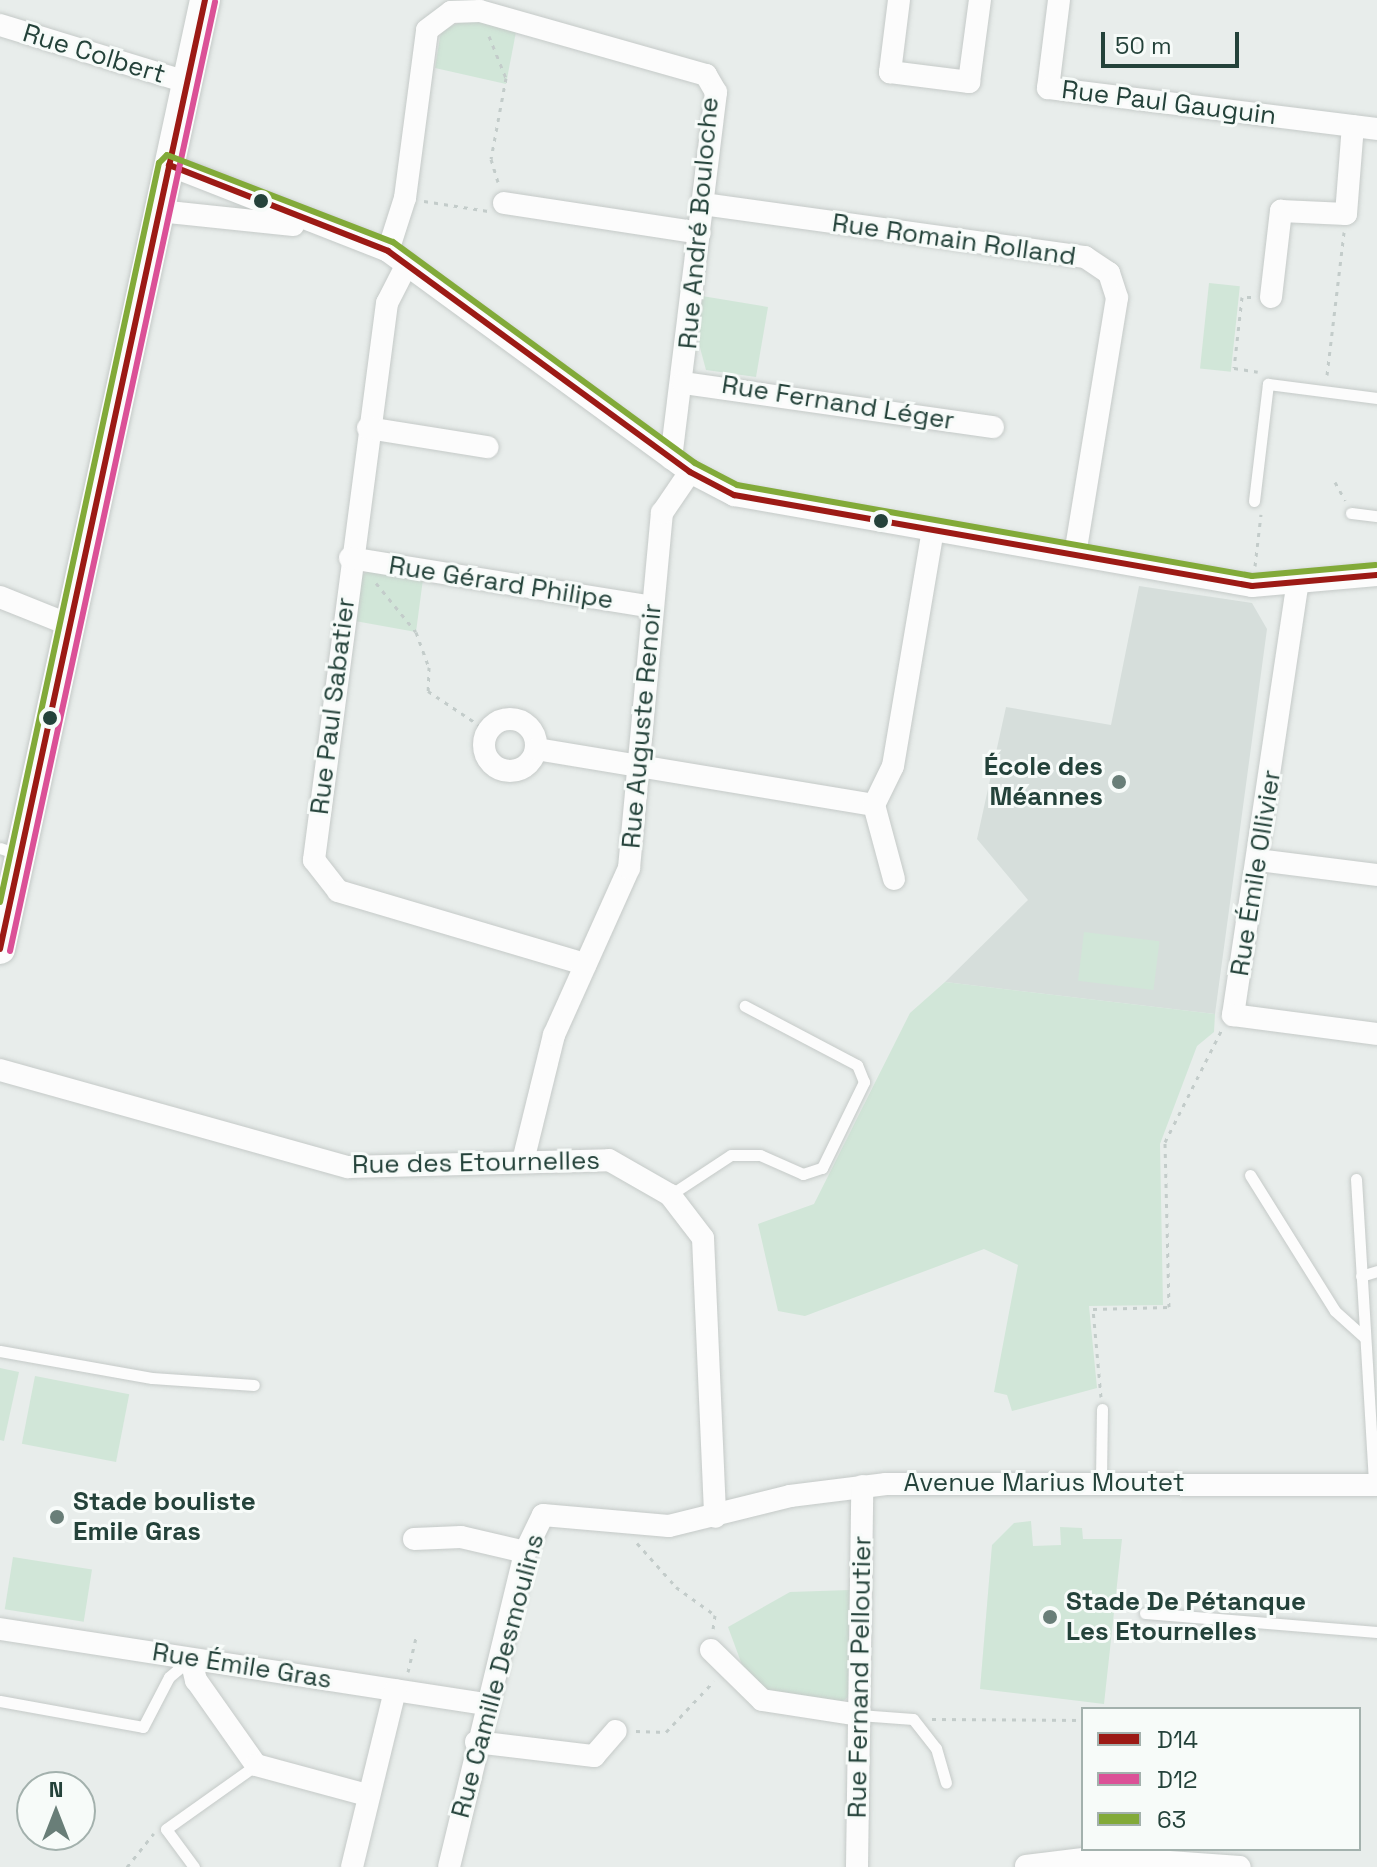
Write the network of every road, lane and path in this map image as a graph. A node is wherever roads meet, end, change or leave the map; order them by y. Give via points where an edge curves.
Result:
1 (205, 0) edge
2 (899, 0) edge
3 (980, 0) edge
4 (1059, 0) edge
5 (480, 11) junction
6 (0, 25) edge
7 (187, 82) junction
8 (1353, 126) junction
9 (1377, 129) edge
10 (169, 165) junction
11 (207, 186) junction
12 (405, 198) junction
13 (504, 203) junction
14 (703, 204) junction
15 (159, 211) junction
16 (1346, 214) junction
17 (201, 216) junction
18 (311, 226) junction
19 (700, 233) junction
20 (397, 257) junction
21 (1271, 297) joint
22 (683, 383) junction
23 (1268, 384) junction
24 (1325, 391) junction
25 (1377, 398) edge
26 (993, 427) dead end
27 (368, 428) junction
28 (487, 447) dead end
29 (671, 458) junction
30 (690, 472) junction
31 (1335, 482) dead end
32 (1254, 501) joint
33 (1351, 513) joint
34 (1377, 516) edge
35 (933, 530) junction
36 (1075, 554) junction
37 (350, 558) junction
38 (1377, 575) edge
39 (1252, 586) junction
40 (1297, 587) junction
41 (0, 597) edge
42 (652, 607) junction
43 (70, 625) junction
44 (488, 731) junction
45 (536, 749) junction
46 (641, 764) junction
47 (874, 805) junction
48 (10, 852) edge
49 (1258, 860) junction
50 (1377, 875) edge
51 (894, 879) dead end
52 (0, 949) edge
53 (585, 964) junction
54 (745, 1006) dead end
55 (1233, 1015) junction
56 (1377, 1034) edge
57 (0, 1070) edge
58 (523, 1161) junction
59 (1250, 1175) dead end
60 (1356, 1179) dead end
61 (670, 1195) junction
62 (1377, 1271) edge
63 (1361, 1276) junction
64 (1365, 1338) junction
65 (0, 1351) edge
66 (254, 1385) dead end
67 (1102, 1409) joint
68 (1101, 1480) junction
69 (1375, 1485) edge
70 (862, 1486) junction
71 (715, 1517) junction
72 (616, 1520) junction
73 (414, 1539) dead end
74 (525, 1552) junction
75 (1145, 1613) dead end
76 (0, 1629) edge
77 (1377, 1632) edge
78 (416, 1638) dead end
79 (711, 1650) joint
80 (191, 1659) junction
81 (727, 1668) junction
82 (399, 1690) junction
83 (0, 1701) edge
84 (484, 1704) junction
85 (859, 1715) junction
86 (913, 1719) junction
87 (1081, 1720) edge
88 (616, 1731) joint
89 (476, 1742) junction
90 (256, 1765) junction
91 (946, 1783) dead end
92 (367, 1795) junction
93 (166, 1829) junction
94 (1099, 1853) edge
95 (1026, 1866) edge
96 (127, 1867) edge
97 (194, 1867) edge
98 (352, 1867) edge
99 (449, 1867) edge
100 (857, 1867) edge
101 (1240, 1867) edge

1 - 7 main road
2 - 3 street via 890,72 969,82
4 - 8 street, Rue Paul Gauguin via 1048,88
5 - 12 street, Rue André Bouloche via 451,12 427,30
5 - 13 path via 506,78 491,159
5 - 14 street, Rue André Bouloche via 706,75 716,92
6 - 7 street, Rue Colbert
7 - 10 main road
8 - 9 street, Rue Paul Gauguin
8 - 16 street
10 - 11 street
10 - 15 main road
11 - 17 street
11 - 18 street
12 - 13 path via 487,211
12 - 20 street, Rue André Bouloche
13 - 19 street
14 - 19 street, Rue André Bouloche
14 - 36 street, Rue Romain Rolland via 1085,257 1109,273 1117,298
15 - 17 street
15 - 43 main road
16 - 21 street via 1281,211
16 - 24 path
17 - 18 street
18 - 20 street
19 - 22 street, Rue André Bouloche
20 - 27 street, Rue Paul Sabatier
20 - 29 street
21 - 23 path via 1242,297 1234,368 1264,373
22 - 26 street, Rue Fernand Léger
22 - 29 street, Rue André Bouloche
23 - 24 lane
23 - 32 lane
24 - 25 lane
27 - 28 street
27 - 37 street, Rue Paul Sabatier
29 - 30 street
30 - 35 street via 734,495
30 - 42 street, Rue Auguste Renoir via 662,513
31 - 33 path
32 - 39 path via 1261,515
33 - 34 lane
35 - 36 street
35 - 47 street via 893,766
36 - 39 street
37 - 42 street, Rue Gérard Philipe
37 - 44 path via 416,632 429,667 428,691
37 - 53 street, Rue Paul Sabatier via 314,860 338,891
38 - 40 street
39 - 40 street
40 - 49 street, Rue Émile Ollivier
41 - 43 street
42 - 46 street, Rue Auguste Renoir
43 - 48 main road
44 - 45 street via 504,720 524,723
44 - 45 street via 485,751 497,767 526,766
45 - 46 street
46 - 47 street
46 - 53 street, Rue Auguste Renoir via 629,868
47 - 51 street
48 - 52 main road
49 - 50 street
49 - 55 street, Rue Émile Ollivier
53 - 58 street, Rue Auguste Renoir via 554,1035
54 - 61 lane via 857,1065 864,1082 822,1168 803,1174 760,1155 731,1155
55 - 56 street, Rue Émile Ollivier
55 - 67 path via 1208,1047 1165,1142 1169,1307 1093,1309
57 - 58 street, Rue des Etournelles via 348,1167
58 - 61 street, Rue des Etournelles via 609,1160
59 - 64 lane via 1335,1311
60 - 63 lane
61 - 71 street, Rue des Etournelles via 703,1238
62 - 63 lane
63 - 64 lane
64 - 69 lane
65 - 66 lane via 152,1378
67 - 68 lane
68 - 69 street, Avenue Marius Moutet
68 - 70 street, Avenue Marius Moutet
70 - 71 street, Avenue Marius Moutet
70 - 85 street, Rue Fernand Pelloutier
71 - 72 street, Rue Camille Desmoulins via 669,1526
72 - 74 street, Rue Camille Desmoulins via 543,1515
72 - 79 path via 676,1587 715,1615
73 - 74 street via 461,1537
74 - 84 street, Rue Camille Desmoulins
75 - 77 lane
76 - 80 street, Rue Émile Gras
78 - 82 path
79 - 81 street
80 - 82 street, Rue Émile Gras
80 - 83 lane via 169,1677 143,1727
80 - 90 street via 196,1680
81 - 85 street via 762,1700
81 - 88 path via 666,1732
82 - 84 street, Rue Émile Gras
82 - 92 street
84 - 89 street, Rue Camille Desmoulins
85 - 86 lane
85 - 100 street, Rue Fernand Pelloutier
86 - 87 path
86 - 91 lane via 936,1748
88 - 89 street via 594,1756
89 - 99 street, Rue Camille Desmoulins
90 - 92 street
90 - 93 lane
92 - 98 street
93 - 96 path via 149,1835
93 - 97 lane
94 - 95 street
94 - 101 street

